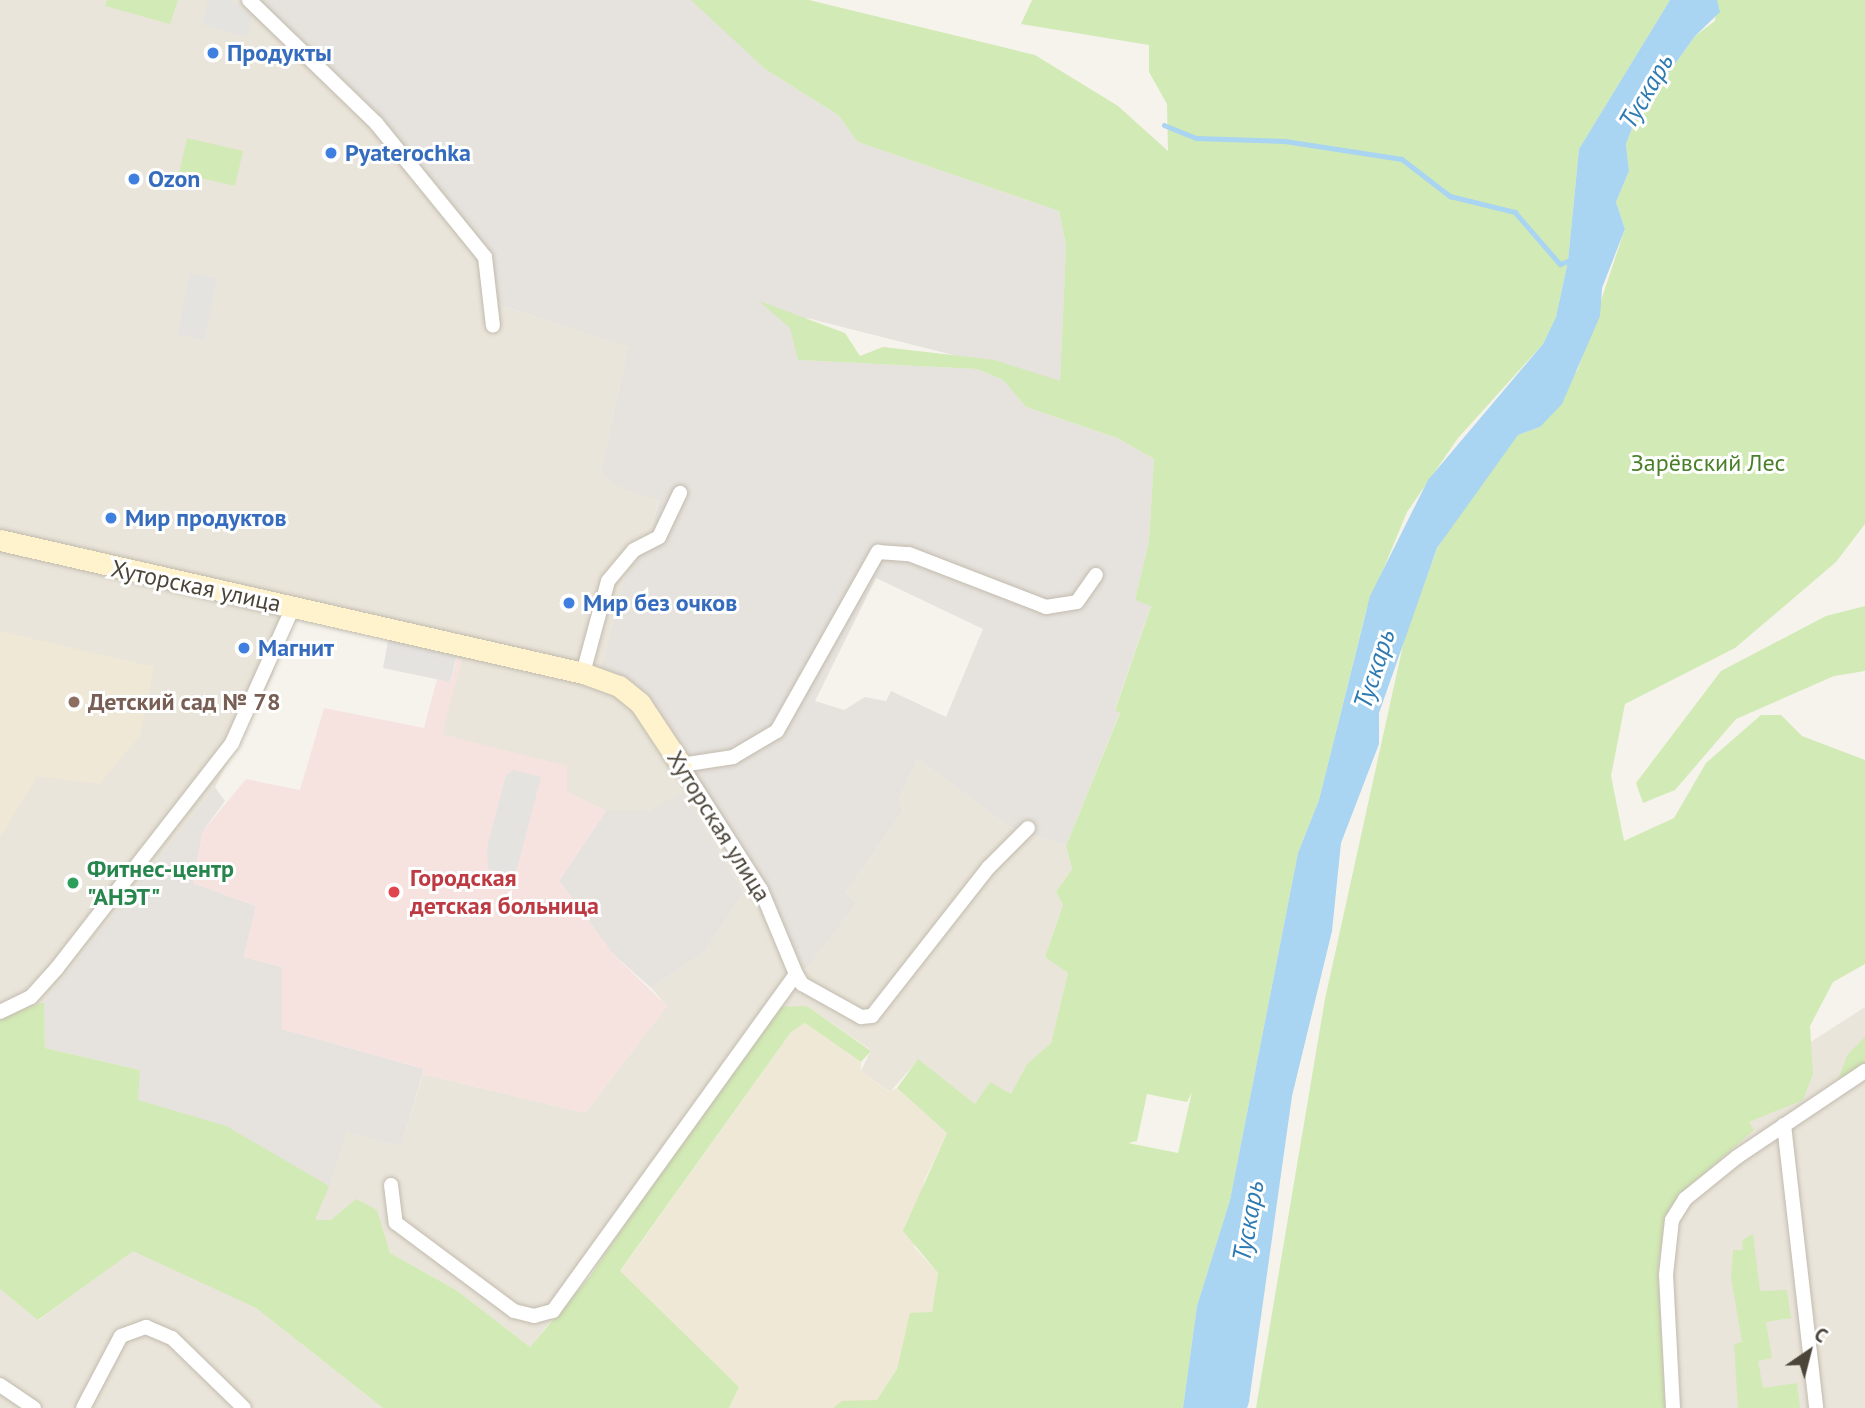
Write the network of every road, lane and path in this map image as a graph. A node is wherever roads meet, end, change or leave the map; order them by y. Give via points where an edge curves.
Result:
1 (249, 0) edge
2 (493, 326) dead end
3 (680, 493) dead end
4 (0, 540) edge
5 (1096, 575) dead end
6 (293, 607) junction
7 (583, 673) junction
8 (681, 765) junction
9 (1027, 828) dead end
10 (799, 979) junction
11 (0, 1012) edge
12 (1865, 1071) edge
13 (1784, 1125) junction
14 (391, 1185) dead end
15 (0, 1385) edge
16 (34, 1408) edge
17 (83, 1408) edge
18 (244, 1408) edge
19 (1673, 1408) edge
20 (1816, 1408) edge

1 - 2 street via 376,123 485,257
3 - 7 street via 659,537 634,550 608,581
4 - 6 street, Хуторская улица
5 - 8 street via 1077,602 1046,607 909,554 878,552 777,731 733,757
6 - 7 street, Хуторская улица
6 - 11 street via 232,743 57,968 31,997
7 - 8 street, Хуторская улица via 619,686 640,703
8 - 10 street, Хуторская улица via 761,890
9 - 10 street via 989,867 882,1009 861,1017
10 - 14 street via 553,1311 534,1316 514,1311 396,1223
12 - 13 street
13 - 19 street via 1685,1199 1672,1220 1666,1275
13 - 20 street
15 - 16 street
17 - 18 street via 121,1336 146,1328 172,1338

